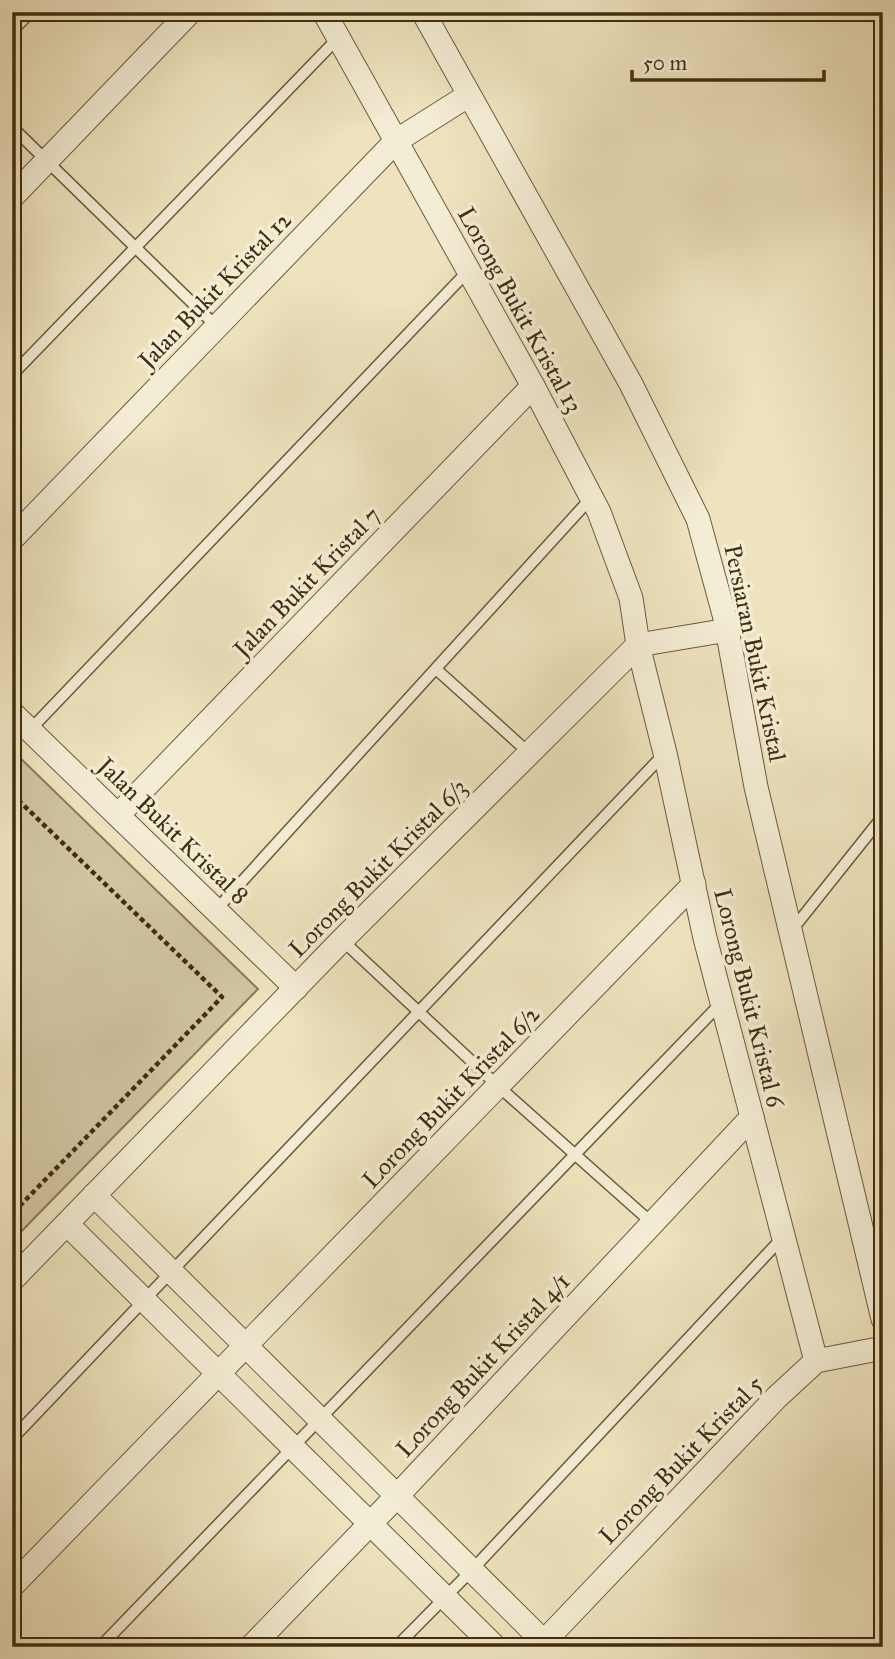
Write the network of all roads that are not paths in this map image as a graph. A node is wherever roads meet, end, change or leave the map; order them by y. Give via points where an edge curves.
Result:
1 (31, 12) edge
2 (190, 12) edge
3 (324, 12) edge
4 (423, 12) edge
5 (12, 31) edge
6 (338, 38) junction
7 (469, 95) junction
8 (12, 127) edge
9 (396, 141) junction
10 (47, 161) junction
11 (12, 197) edge
12 (136, 248) junction
13 (469, 269) junction
14 (217, 327) junction
15 (12, 375) edge
16 (533, 386) junction
17 (592, 498) junction
18 (12, 538) edge
19 (728, 630) junction
20 (638, 645) junction
21 (436, 668) junction
22 (12, 713) edge
23 (30, 730) junction
24 (529, 753) junction
25 (665, 753) junction
26 (118, 815) junction
27 (883, 816) edge
28 (694, 884) junction
29 (216, 910) junction
30 (790, 932) junction
31 (342, 940) junction
32 (296, 988) junction
33 (722, 1002) junction
34 (417, 1011) junction
35 (498, 1086) junction
36 (752, 1117) junction
37 (574, 1155) junction
38 (94, 1195) junction
39 (652, 1223) junction
40 (67, 1224) junction
41 (783, 1237) junction
42 (170, 1270) junction
43 (12, 1280) edge
44 (146, 1301) junction
45 (883, 1319) edge
46 (246, 1345) junction
47 (883, 1348) edge
48 (816, 1361) junction
49 (219, 1373) junction
50 (320, 1419) junction
51 (12, 1439) edge
52 (293, 1445) junction
53 (397, 1496) junction
54 (371, 1523) junction
55 (472, 1570) junction
56 (12, 1586) edge
57 (444, 1595) junction
58 (541, 1644) edge
59 (100, 1647) edge
60 (251, 1647) edge
61 (396, 1647) edge
62 (495, 1647) edge

1 - 5 lane
2 - 10 street
3 - 6 street, Lorong Bukit Kristal 13
4 - 7 street, Persiaran Bukit Kristal
6 - 9 street, Lorong Bukit Kristal 13
6 - 12 lane
7 - 9 street, Jalan Bukit Kristal 12
7 - 19 street, Persiaran Bukit Kristal via 631,384 698,519
8 - 10 lane
9 - 13 street, Lorong Bukit Kristal 13
9 - 14 street, Jalan Bukit Kristal 12
10 - 11 street
10 - 12 lane
12 - 14 lane
12 - 15 lane
13 - 16 street, Lorong Bukit Kristal 13
13 - 23 lane
14 - 18 street, Jalan Bukit Kristal 12
16 - 17 street, Lorong Bukit Kristal 13
16 - 26 street, Jalan Bukit Kristal 7
17 - 20 street, Lorong Bukit Kristal 13 via 631,598
17 - 21 lane
19 - 20 street
19 - 30 street, Persiaran Bukit Kristal via 756,787
20 - 24 street, Lorong Bukit Kristal 6/3
20 - 25 street, Lorong Bukit Kristal 6
21 - 24 lane
21 - 29 lane
22 - 23 street, Jalan Bukit Kristal 8
23 - 26 street, Jalan Bukit Kristal 8
24 - 31 street, Lorong Bukit Kristal 6/3
25 - 28 street, Lorong Bukit Kristal 6
25 - 34 lane
26 - 29 street, Jalan Bukit Kristal 8
27 - 30 lane
28 - 33 street, Lorong Bukit Kristal 6
28 - 35 street, Lorong Bukit Kristal 6/2
29 - 32 street, Jalan Bukit Kristal 8
30 - 45 street, Persiaran Bukit Kristal
31 - 32 street, Lorong Bukit Kristal 6/3
31 - 34 lane
32 - 38 street, Lorong Bukit Kristal 6/3
33 - 36 street, Lorong Bukit Kristal 6
33 - 37 lane
34 - 35 lane
34 - 42 lane
35 - 37 lane
35 - 46 street, Lorong Bukit Kristal 6/2
36 - 39 street, Lorong Bukit Kristal 4/1
36 - 41 street, Lorong Bukit Kristal 6
37 - 39 lane
37 - 50 lane
38 - 40 street, Lorong Bukit Kristal 6/3
38 - 42 street
39 - 53 street, Lorong Bukit Kristal 4/1
40 - 43 street, Lorong Bukit Kristal 6/3
40 - 44 street
41 - 48 street, Lorong Bukit Kristal 6
41 - 55 lane
42 - 44 lane
42 - 46 street
44 - 49 street
44 - 51 lane
46 - 49 street, Lorong Bukit Kristal 6/2
46 - 50 street
47 - 48 street
48 - 58 street, Lorong Bukit Kristal 5 via 777,1396
49 - 52 street
49 - 56 street, Lorong Bukit Kristal 6/2
50 - 52 lane
50 - 53 street
52 - 54 street
52 - 59 lane
53 - 54 street, Lorong Bukit Kristal 4/1
53 - 55 street
54 - 57 street
54 - 60 street, Lorong Bukit Kristal 4/1
55 - 57 lane
55 - 58 street
57 - 61 lane
57 - 62 street

